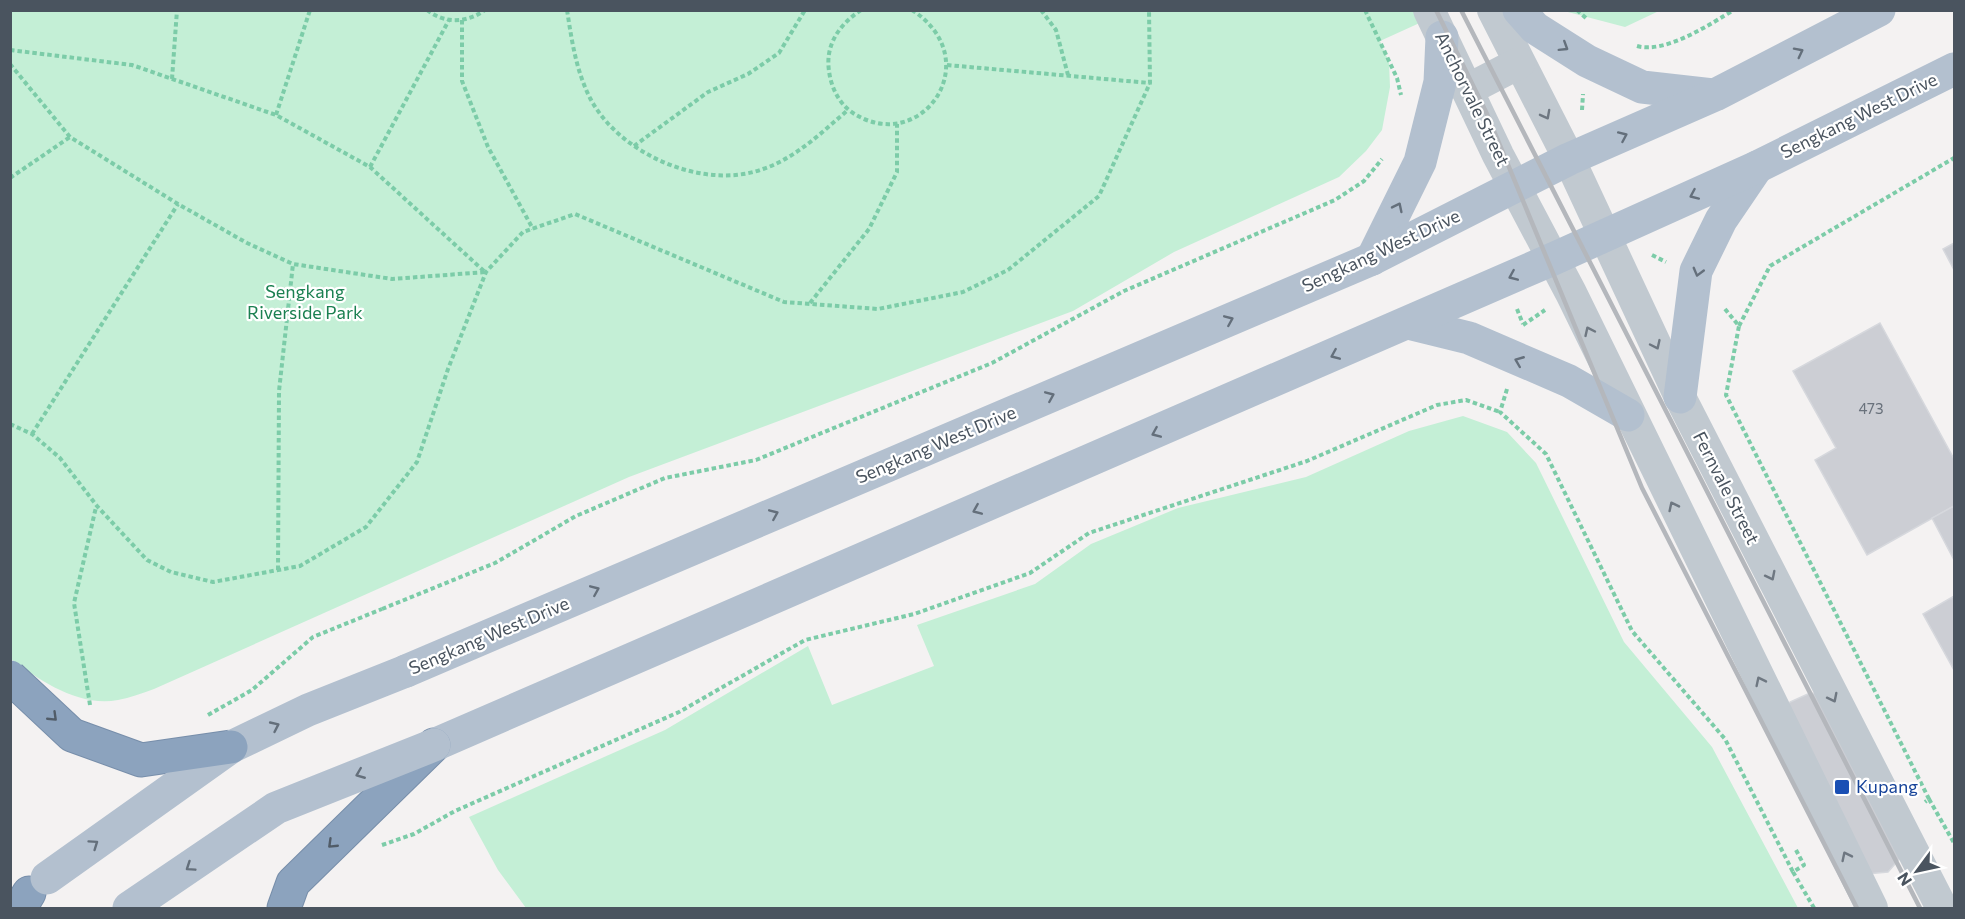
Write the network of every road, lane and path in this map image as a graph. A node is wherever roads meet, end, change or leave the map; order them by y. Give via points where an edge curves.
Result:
1 (177, 10) edge
2 (310, 10) edge
3 (427, 10) edge
4 (485, 10) edge
5 (567, 10) edge
6 (805, 10) edge
7 (861, 10) edge
8 (912, 10) edge
9 (1041, 10) edge
10 (1149, 10) edge
11 (1365, 10) edge
12 (1493, 10) edge
13 (1519, 10) edge
14 (1577, 10) edge
15 (1734, 10) edge
16 (1879, 10) edge
17 (449, 20) junction
18 (462, 20) junction
19 (1435, 24) edge
20 (1628, 43) dead end
21 (10, 50) edge
22 (1587, 61) junction
23 (1519, 63) junction
24 (10, 64) edge
25 (947, 65) junction
26 (1954, 69) edge
27 (1068, 75) junction
28 (172, 79) junction
29 (1150, 83) junction
30 (1467, 90) junction
31 (1715, 95) junction
32 (1401, 98) dead end
33 (848, 110) junction
34 (276, 115) junction
35 (897, 124) junction
36 (70, 137) junction
37 (1600, 145) junction
38 (634, 146) junction
39 (1954, 158) edge
40 (1569, 159) junction
41 (1420, 162) junction
42 (370, 167) junction
43 (1757, 167) junction
44 (10, 177) edge
45 (1516, 187) junction
46 (178, 204) junction
47 (1636, 220) junction
48 (533, 229) junction
49 (1605, 235) junction
50 (1372, 259) junction
51 (1553, 259) junction
52 (293, 264) junction
53 (1696, 271) junction
54 (486, 272) junction
55 (1506, 279) junction
56 (809, 303) junction
57 (1408, 323) junction
58 (1739, 326) junction
59 (1516, 360) junction
60 (1680, 397) junction
61 (1500, 412) junction
62 (1628, 414) junction
63 (10, 424) edge
64 (32, 434) junction
65 (278, 570) junction
66 (10, 676) edge
67 (201, 718) dead end
68 (434, 745) junction
69 (231, 747) junction
70 (1929, 800) junction
71 (1916, 807) dead end
72 (455, 811) dead end
73 (1954, 843) edge
74 (1796, 850) dead end
75 (1793, 872) junction
76 (20, 903) edge
77 (129, 909) edge
78 (284, 909) edge
79 (1814, 909) edge
80 (1872, 909) edge
81 (1942, 909) edge

1 - 28 path
2 - 34 path
3 - 17 path
4 - 18 path
5 - 38 path via 576,67 591,100 614,129
6 - 38 path via 779,53 748,74 708,92
7 - 33 path via 837,32 830,48 830,82
8 - 25 path via 938,33
9 - 27 path via 1056,30
10 - 29 path
11 - 32 path via 1397,78
12 - 23 street
13 -> 22 main road via 1535,28
14 - 22 path via 1596,27
15 - 20 path via 1681,40 1644,48
31 -> 16 main road, Sengkang West Drive
17 - 18 path
17 - 42 path
18 - 48 path via 462,81 488,147
19 - 30 street, Anchorvale Street
19 - 41 main road via 1440,82
21 - 28 path via 132,65
22 - 31 main road via 1642,87
22 - 37 path via 1581,109
23 - 30 street
23 -> 40 street, Fernvale Street
24 - 36 path
25 - 27 path
25 - 35 path via 944,82 927,110
26 - 43 main road, Sengkang West Drive
27 - 29 path
28 - 34 path
29 - 56 path via 1099,196 1008,270 963,292 878,309
30 - 45 street, Anchorvale Street
37 -> 31 main road, Sengkang West Drive
33 - 35 path via 872,122
33 - 38 path via 797,152 743,175 719,175 675,166
34 - 42 path
35 - 56 path via 897,172 869,229
36 - 44 path
36 - 46 path
37 - 40 main road, Sengkang West Drive
39 - 58 path via 1770,266
40 - 45 main road, Sengkang West Drive
40 - 49 street, Fernvale Street
50 -> 41 main road
41 - 67 path, bridge via 1392,147 1364,181 1335,200 1124,291 992,363 756,460 665,478 576,516 495,563 313,637 252,690
42 - 54 path
43 -> 47 main road, Sengkang West Drive
43 - 53 main road via 1721,220
45 - 50 main road, Sengkang West Drive
45 - 51 street
46 - 52 path
46 - 64 path
47 - 49 main road, Sengkang West Drive
47 - 53 path via 1653,258
48 - 54 path via 523,232
48 - 56 path via 575,214 784,302
49 - 51 main road, Sengkang West Drive
49 -> 60 street, Fernvale Street
69 -> 50 main road, Sengkang West Drive, bridge via 308,710
51 -> 55 main road, Sengkang West Drive
62 -> 51 street
52 - 54 path via 392,279
52 - 65 path via 279,391
53 - 58 path
53 - 60 main road
54 - 65 path via 417,462 366,527 300,566
55 - 57 main road, Sengkang West Drive
55 - 59 path via 1524,325
57 - 59 main road via 1469,338
57 -> 68 main road, Sengkang West Drive
58 - 70 path via 1726,395
59 - 61 path
62 -> 59 main road via 1569,381
60 -> 81 street, Fernvale Street
61 - 72 path via 1466,400 1437,405 1307,461 1089,533 1030,573 914,614 806,640 679,712
61 - 75 path via 1546,454 1632,631 1725,739
80 -> 62 street
63 - 64 path
64 - 65 path via 60,458 147,560 171,572 213,582
66 -> 69 highway, bridge via 72,735 141,760
68 -> 77 main road, Sengkang West Drive, bridge via 276,808
68 -> 78 highway via 293,883
76 -> 69 main road, Sengkang West Drive, bridge
70 - 71 path
70 - 73 path
74 - 75 path via 1804,865
75 - 79 path

